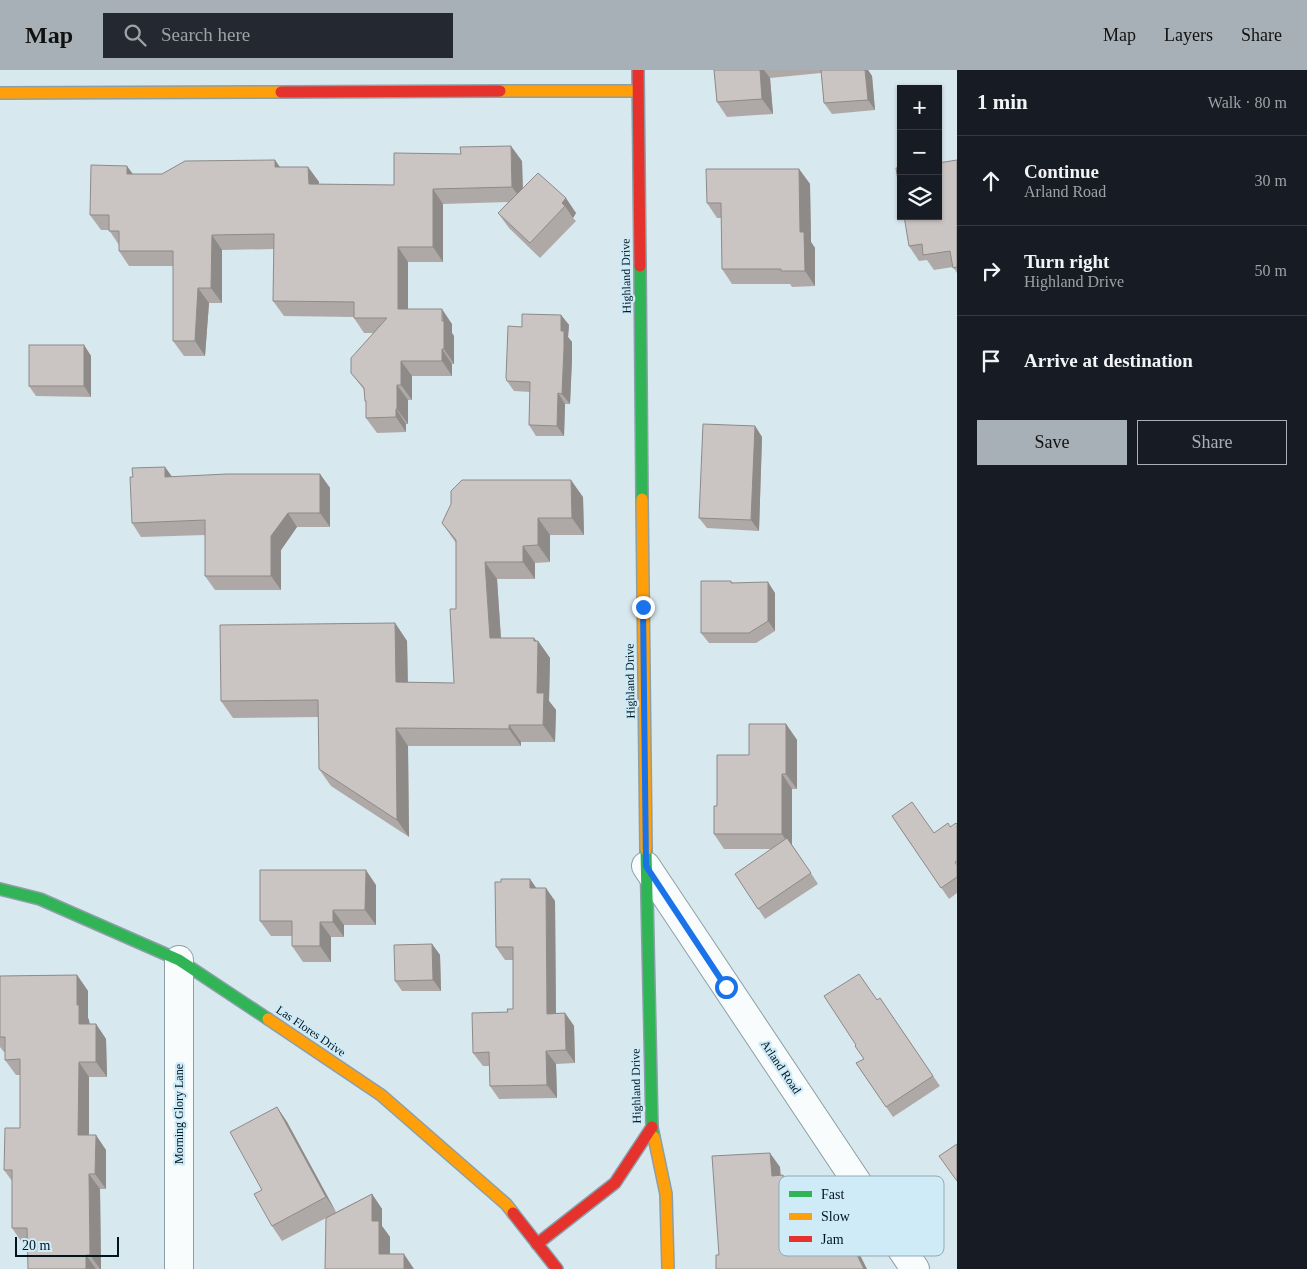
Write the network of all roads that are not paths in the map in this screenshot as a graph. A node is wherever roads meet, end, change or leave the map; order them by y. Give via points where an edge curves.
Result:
1 (638, 70) edge
2 (638, 92) junction
3 (0, 94) edge
4 (646, 866) junction
5 (0, 889) edge
6 (180, 960) junction
7 (652, 1127) junction
8 (853, 1176) edge
9 (537, 1244) junction
10 (906, 1256) edge
11 (180, 1269) edge
12 (557, 1269) edge
13 (668, 1269) edge
14 (915, 1269) edge

1 - 2 street, Highland Drive
2 - 3 street
2 - 4 street, Highland Drive
4 - 7 street, Highland Drive
4 - 8 street, Arland Road
5 - 6 street, Las Flores Drive via 40,899
6 - 9 street, Las Flores Drive via 382,1095 506,1204
6 - 11 street, Morning Glory Lane
7 - 9 street, Highland Drive via 615,1183
7 - 13 street via 666,1194
9 - 12 street, Las Flores Drive
10 - 14 street, Arland Road

